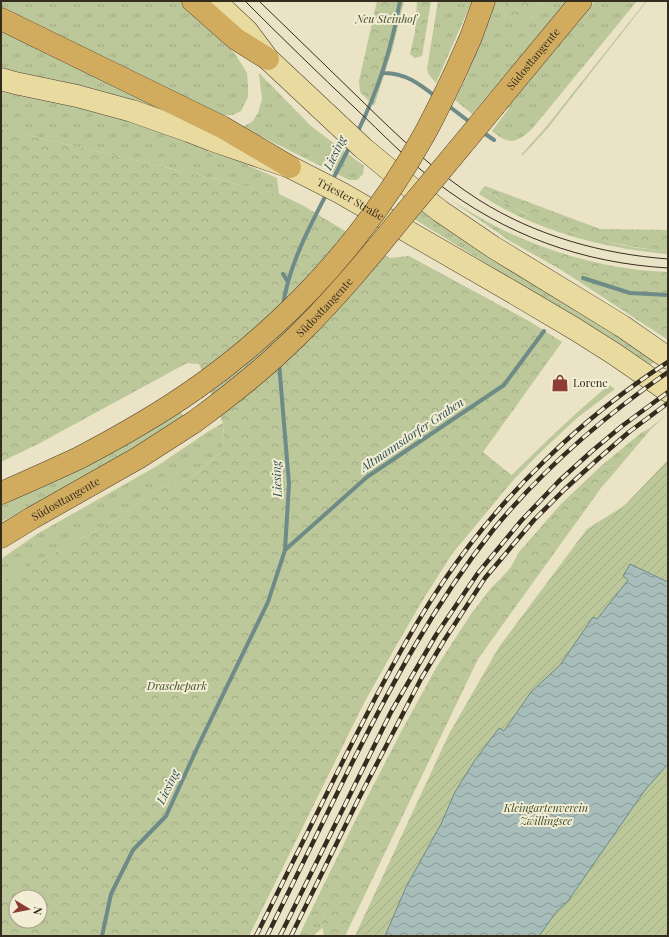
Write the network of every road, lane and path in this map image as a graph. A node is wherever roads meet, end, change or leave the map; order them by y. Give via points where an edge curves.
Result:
1 (193, 1) edge
2 (215, 1) edge
3 (484, 1) edge
4 (581, 1) edge
5 (1, 19) edge
6 (268, 59) junction
7 (1, 79) edge
8 (290, 167) junction
9 (668, 358) edge
10 (668, 391) edge
11 (37, 477) junction
12 (1, 484) edge
13 (1, 493) edge
14 (1, 537) edge

1 - 6 highway via 236,39
2 - 6 main road via 247,31
3 - 11 highway, Südosttangente, bridge via 471,37 424,136 386,196 344,251 308,292 221,370 168,408 78,458
4 - 14 highway, Südosttangente, bridge via 384,240 298,335 250,379 194,422 138,458
5 - 8 highway via 222,127
6 - 9 main road via 363,148 440,211
7 - 8 main road, Triester Straße via 77,96 132,112
8 - 10 main road, Triester Straße via 341,193 575,329
11 - 12 highway
11 - 13 highway, Südosttangente

